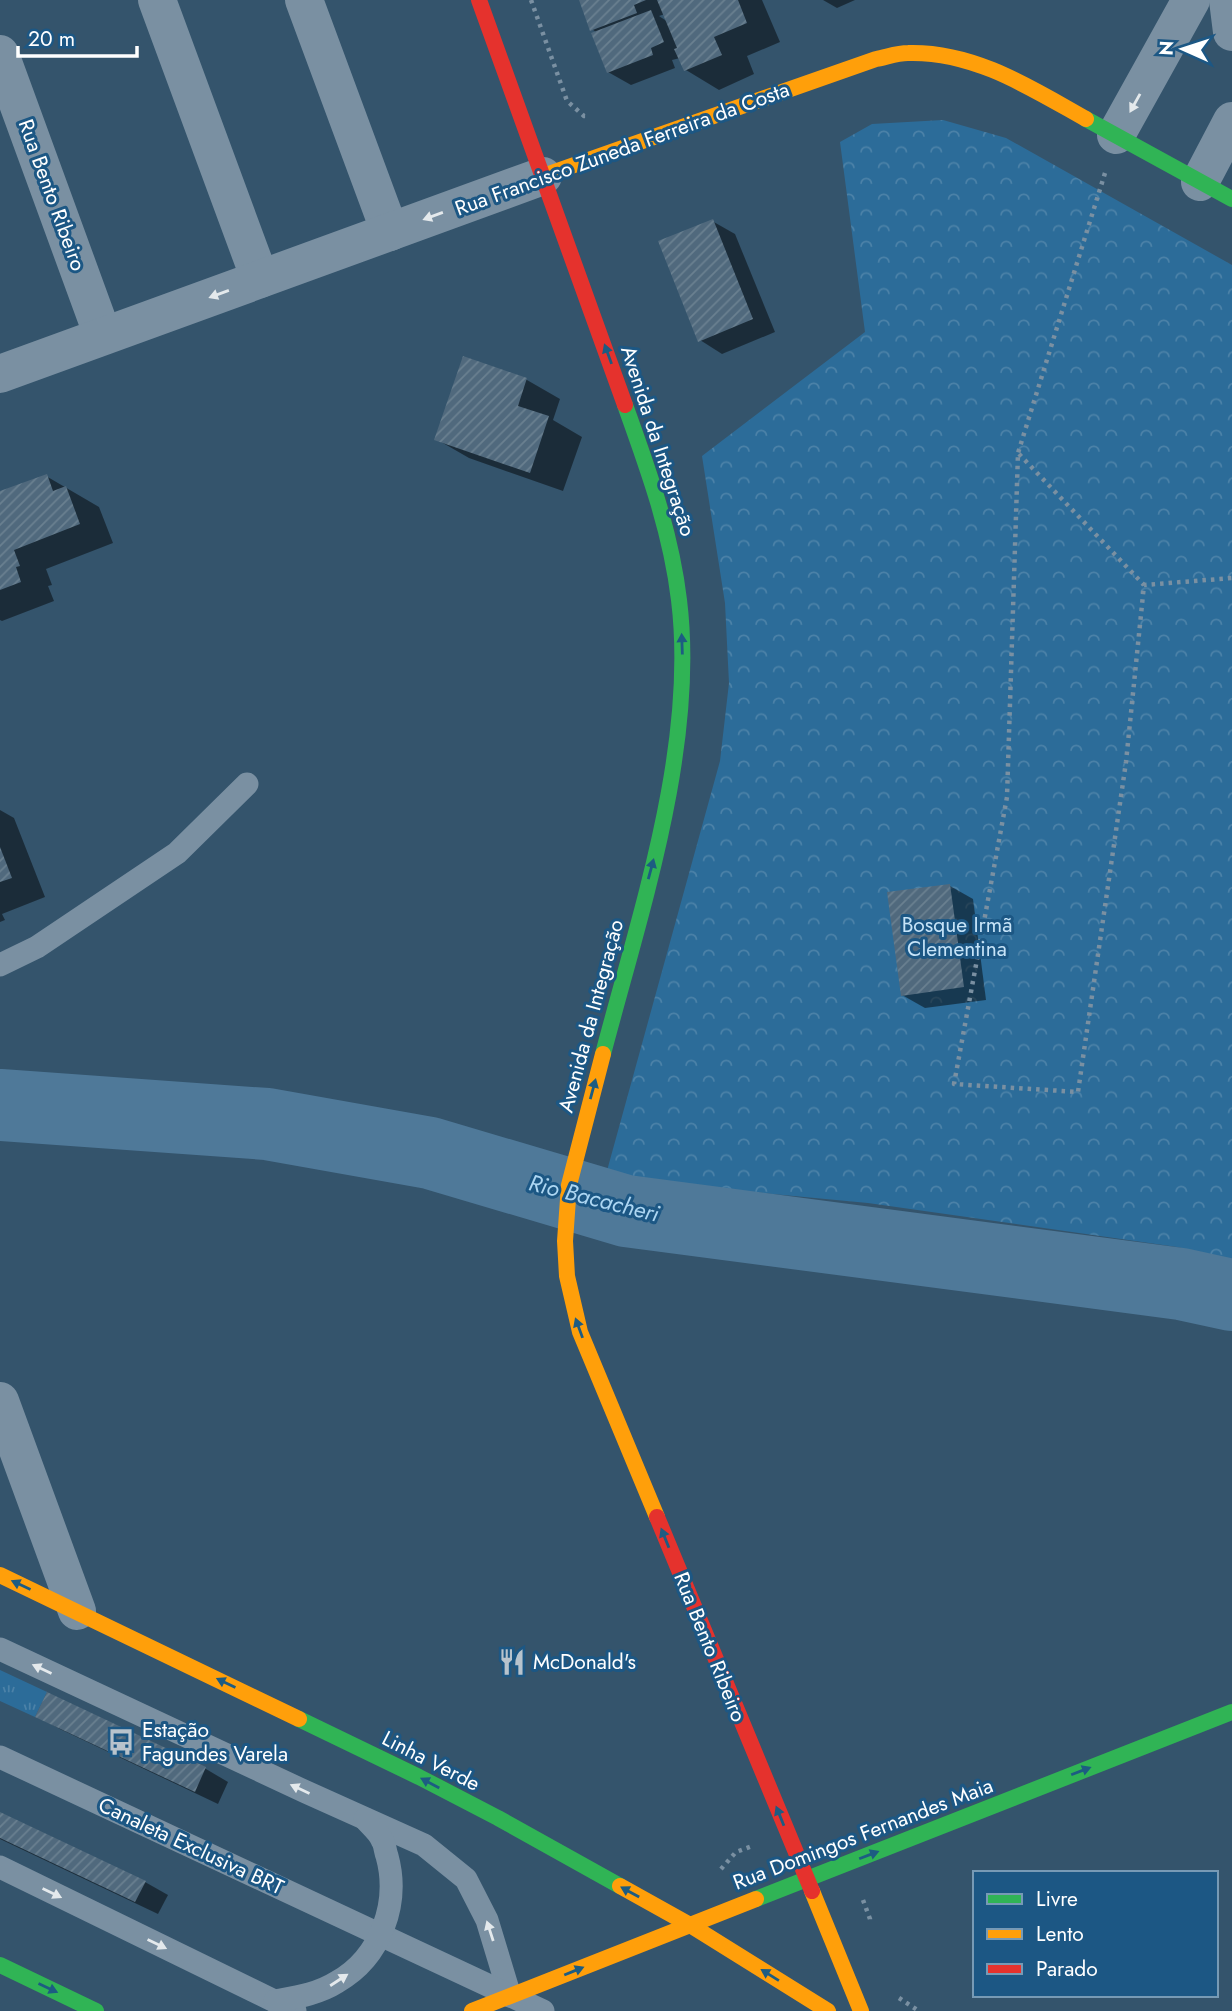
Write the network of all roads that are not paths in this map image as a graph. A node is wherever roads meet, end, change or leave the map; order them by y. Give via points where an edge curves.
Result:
1 (157, 0) edge
2 (304, 0) edge
3 (479, 0) edge
4 (1191, 0) edge
5 (1228, 0) edge
6 (1232, 32) edge
7 (0, 54) edge
8 (1232, 121) edge
9 (1116, 135) junction
10 (543, 176) junction
11 (1216, 190) edge
12 (390, 232) junction
13 (260, 279) junction
14 (103, 336) junction
15 (0, 374) edge
16 (247, 784) dead end
17 (0, 965) edge
18 (566, 1280) joint
19 (0, 1401) edge
20 (0, 1575) edge
21 (77, 1611) junction
22 (0, 1649) edge
23 (1232, 1712) edge
24 (0, 1757) edge
25 (362, 1817) junction
26 (0, 1867) edge
27 (806, 1880) junction
28 (690, 1925) junction
29 (381, 1936) junction
30 (0, 1965) edge
31 (510, 1996) junction
32 (285, 2006) edge
33 (96, 2011) edge
34 (472, 2011) edge
35 (543, 2011) edge
36 (828, 2011) edge
37 (861, 2011) edge

1 - 13 street
2 - 12 street
3 - 10 main road, Avenida da Integração
4 -> 9 street
5 - 6 street
7 - 14 street, Rua Bento Ribeiro
8 - 11 street
9 - 10 main road, Rua Francisco Zuneda Ferreira da Costa via 1010,77 940,55 907,53 876,59
9 - 11 main road, Rua Francisco Zuneda Ferreira da Costa
10 -> 12 street, Rua Francisco Zuneda Ferreira da Costa
18 -> 10 main road, Avenida da Integração via 565,1216 576,1155 668,797 682,670 681,615 674,559 660,504
12 - 13 street, Rua Francisco Zuneda Ferreira da Costa
13 -> 14 street, Rua Francisco Zuneda Ferreira da Costa
14 - 15 street, Rua Francisco Zuneda Ferreira da Costa
16 - 17 lane via 177,853 37,947
27 -> 18 main road, Rua Bento Ribeiro via 580,1332
19 - 21 street
21 -> 20 main road, Linha Verde
28 -> 21 main road, Linha Verde via 419,1777
25 -> 22 lane
27 -> 23 main road, Rua Domingos Fernandes Maia
24 - 29 lane, Canaleta Exclusiva BRT
25 - 29 lane via 382,1839 391,1871 391,1904
31 -> 25 lane via 487,1920 466,1879 424,1844
26 -> 32 lane
27 - 28 main road, Rua Domingos Fernandes Maia
27 - 37 main road, Rua Bento Ribeiro
31 -> 28 main road, Rua Domingos Fernandes Maia
36 -> 28 main road, Linha Verde
29 - 31 lane, Canaleta Exclusiva BRT
32 -> 29 lane via 338,1982 363,1962
30 -> 33 main road
31 - 34 main road, Rua Domingos Fernandes Maia
31 - 35 lane, Canaleta Exclusiva BRT

